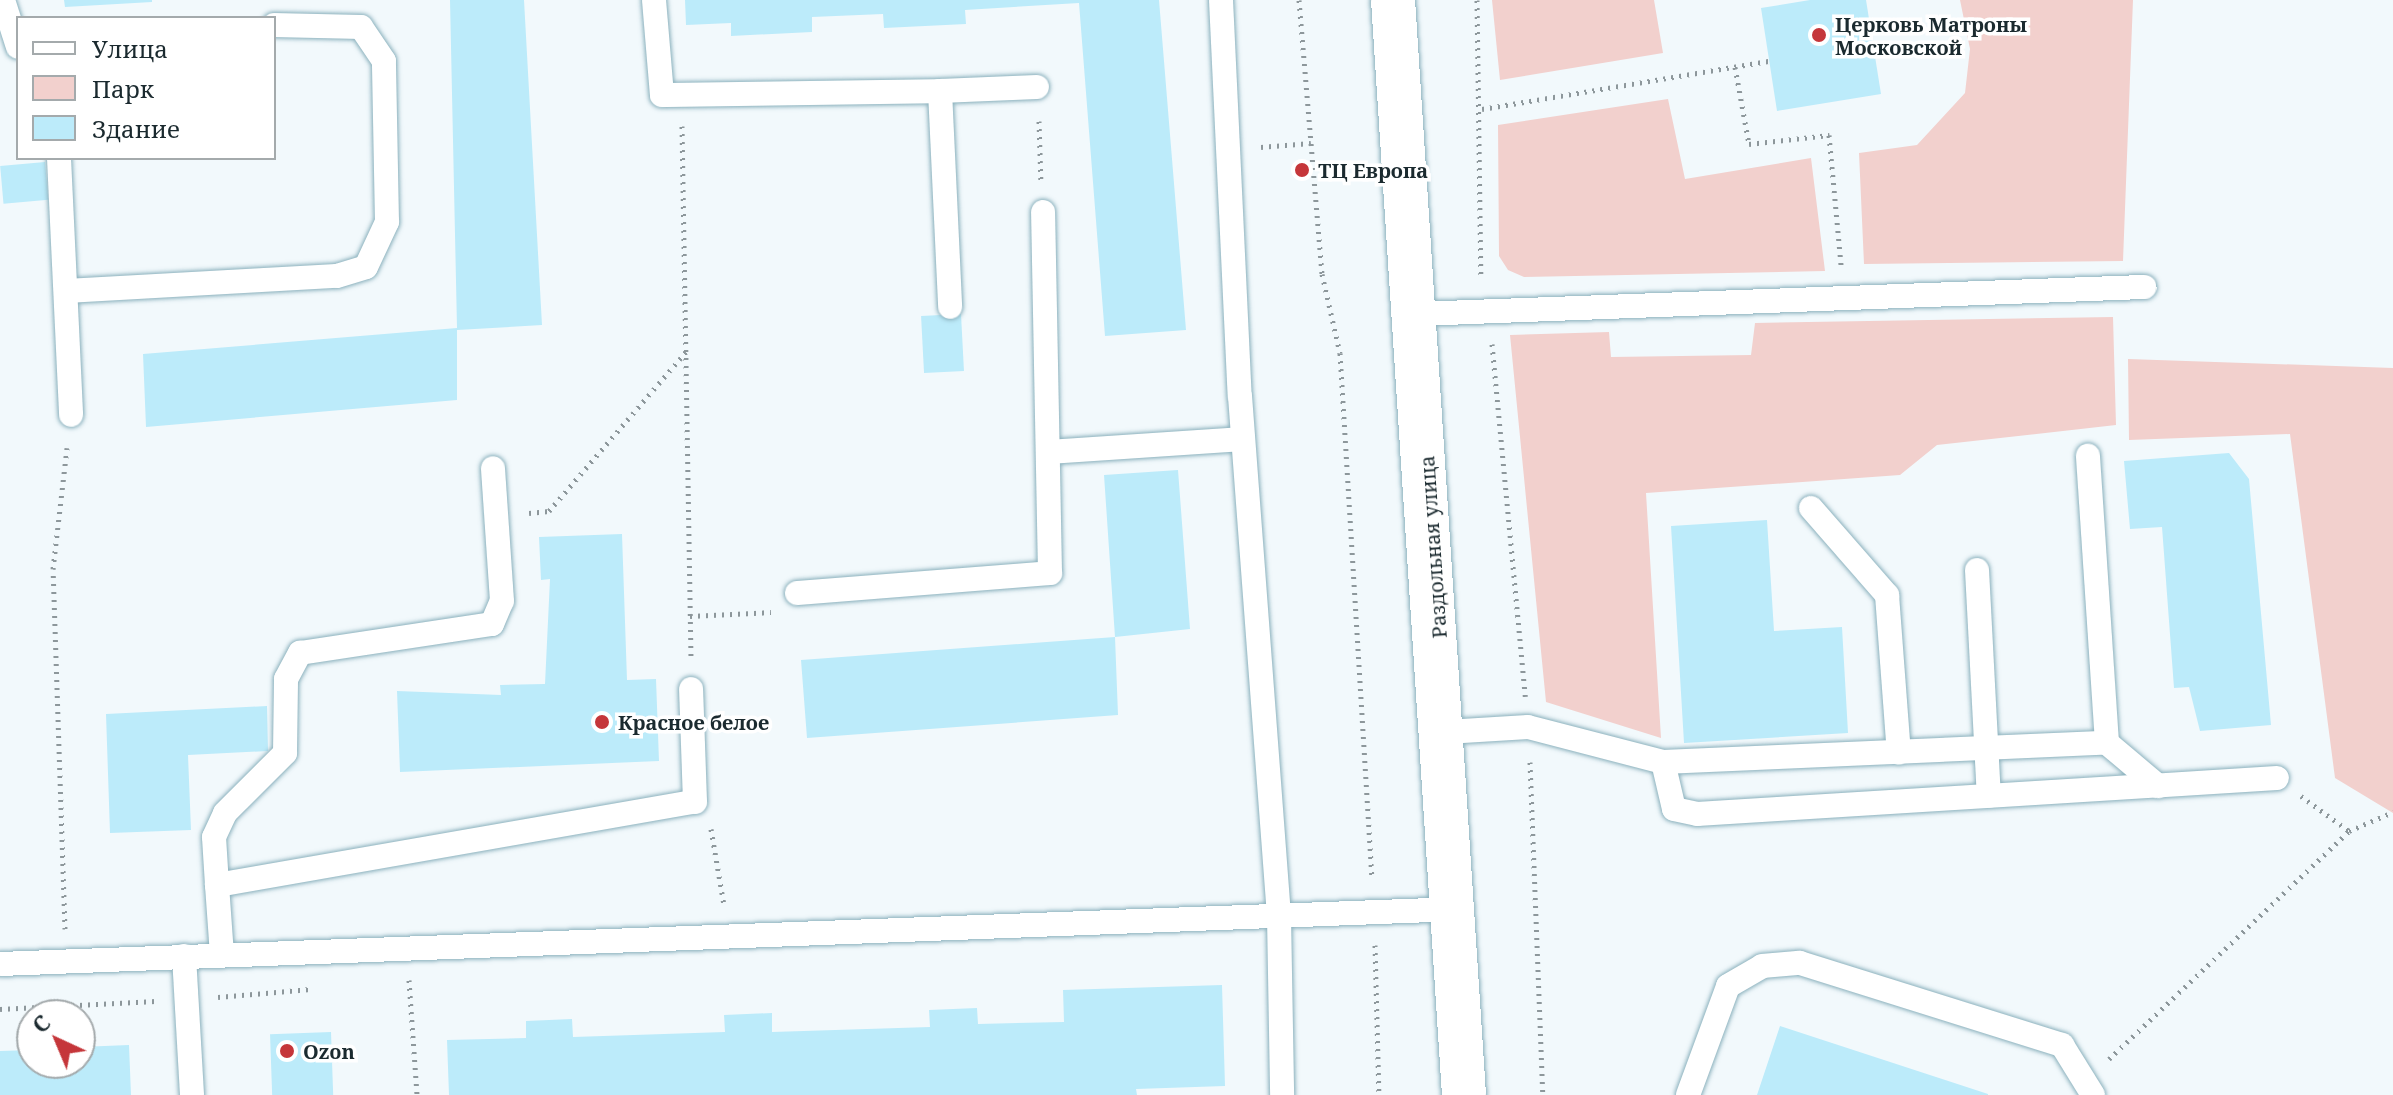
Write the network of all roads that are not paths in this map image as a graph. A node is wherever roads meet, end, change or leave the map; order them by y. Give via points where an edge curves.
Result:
1 (3, 0) edge
2 (654, 0) edge
3 (1221, 0) edge
4 (1393, 0) edge
5 (276, 25) edge
6 (16, 40) edge
7 (1037, 87) road end
8 (940, 91) junction
9 (59, 160) edge
10 (1043, 212) road end
11 (2144, 287) dead end
12 (66, 291) junction
13 (950, 307) dead end
14 (1417, 314) junction
15 (71, 415) road end
16 (1243, 439) junction
17 (1049, 452) junction
18 (2088, 456) dead end
19 (493, 468) dead end
20 (1811, 508) dead end
21 (1977, 570) dead end
22 (797, 593) road end
23 (691, 689) road end
24 (1446, 732) junction
25 (2107, 743) junction
26 (1987, 750) junction
27 (1899, 753) junction
28 (1663, 762) junction
29 (2277, 778) road end
30 (2158, 786) junction
31 (1989, 796) junction
32 (217, 885) junction
33 (1458, 909) junction
34 (1279, 916) junction
35 (222, 955) junction
36 (184, 956) junction
37 (0, 964) edge
38 (2091, 1086) edge
39 (192, 1095) edge
40 (1282, 1095) edge
41 (1464, 1095) edge
42 (1688, 1095) edge

1 - 6 lane
2 - 8 lane via 662,95
3 - 16 lane
4 - 14 main road, Раздольная улица
5 - 12 lane via 361,27 384,61 387,222 366,267 337,276
7 - 8 lane
8 - 13 lane
9 - 12 lane
10 - 17 lane
11 - 14 lane
12 - 15 lane
14 - 24 main road, Раздольная улица
16 - 17 lane
16 - 34 lane
17 - 22 lane via 1050,573
18 - 25 lane
19 - 32 lane via 502,601 492,624 300,653 286,679 285,753 225,813 214,837
20 - 27 lane via 1887,595
21 - 26 lane
23 - 32 lane via 695,802
24 - 28 lane via 1528,727
24 - 33 main road, Раздольная улица
25 - 26 lane
25 - 30 lane
26 - 27 lane
26 - 31 lane
27 - 28 lane
28 - 31 lane via 1674,809 1697,814
29 - 30 lane
30 - 31 lane
32 - 35 lane
33 - 34 lane
33 - 41 main road, Раздольная улица
34 - 35 lane
34 - 40 lane
35 - 36 lane
36 - 37 lane
36 - 39 lane
38 - 42 lane via 2062,1045 1800,963 1762,966 1728,986

